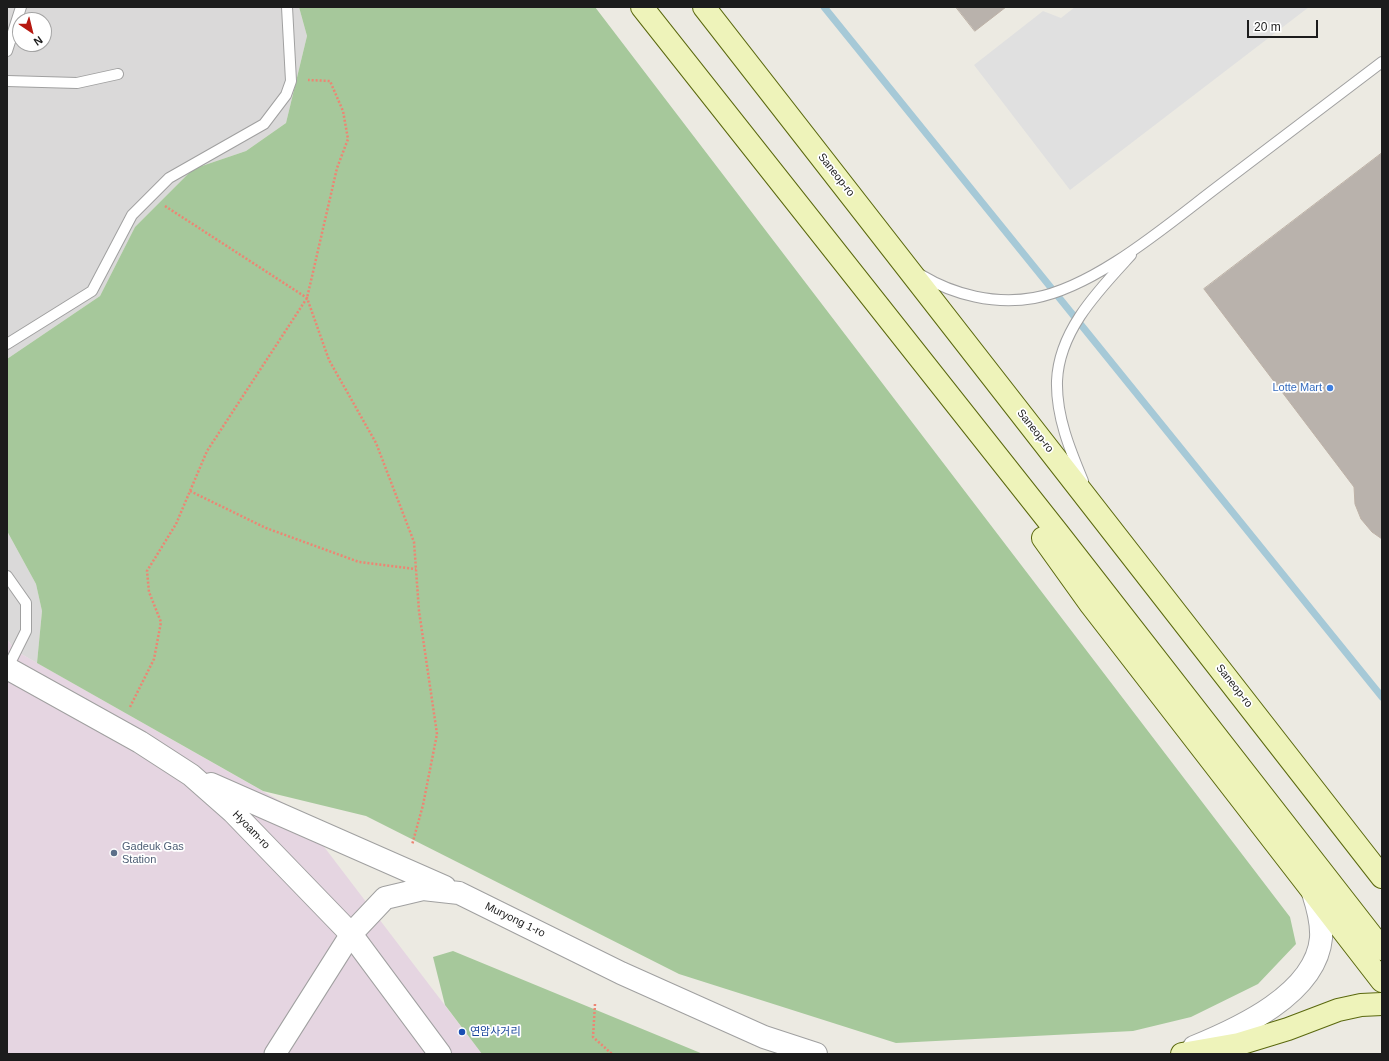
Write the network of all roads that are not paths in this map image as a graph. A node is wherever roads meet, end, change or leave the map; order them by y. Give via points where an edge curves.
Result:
1 (21, 7) edge
2 (287, 7) edge
3 (642, 7) edge
4 (704, 7) edge
5 (7, 51) edge
6 (1382, 62) edge
7 (118, 74) dead end
8 (7, 81) edge
9 (1138, 246) junction
10 (906, 265) junction
11 (867, 291) junction
12 (7, 344) edge
13 (1093, 505) junction
14 (7, 576) edge
15 (7, 669) edge
16 (191, 775) junction
17 (1382, 876) edge
18 (458, 893) junction
19 (1313, 893) junction
20 (351, 934) junction
21 (1382, 949) edge
22 (1382, 981) edge
23 (1382, 1004) edge
24 (275, 1054) edge
25 (440, 1054) edge
26 (816, 1054) edge
27 (1178, 1054) edge
28 (1182, 1054) edge

1 - 5 lane
2 - 12 lane via 291,81 286,95 264,124 169,178 132,215 92,291
3 - 11 main road
4 - 10 main road, Saneop-ro
6 - 9 lane
7 - 8 lane via 77,83
9 - 10 lane via 1085,279 1059,291 1034,298 1012,300 986,299 954,291 934,283
9 - 13 lane via 1096,294 1073,327 1062,355 1057,381 1060,412 1069,447
10 - 13 main road, Saneop-ro
11 - 19 main road via 1091,605
11 - 21 main road
13 - 17 main road, Saneop-ro
14 - 15 lane via 26,602 26,631
15 - 16 street, Hyoam-ro via 140,742
16 - 18 street
16 - 20 street, Hyoam-ro via 233,812
18 - 20 street, Muryong 1-ro via 423,889 385,898
18 - 26 street, Muryong 1-ro via 621,973 764,1037
19 - 22 main road
19 - 27 street via 1321,920 1320,940 1313,963 1296,986 1270,1009 1234,1031
20 - 24 street, Muryong 1-ro
20 - 25 street, Hyoam-ro
23 - 28 main road via 1338,1010 1240,1044

